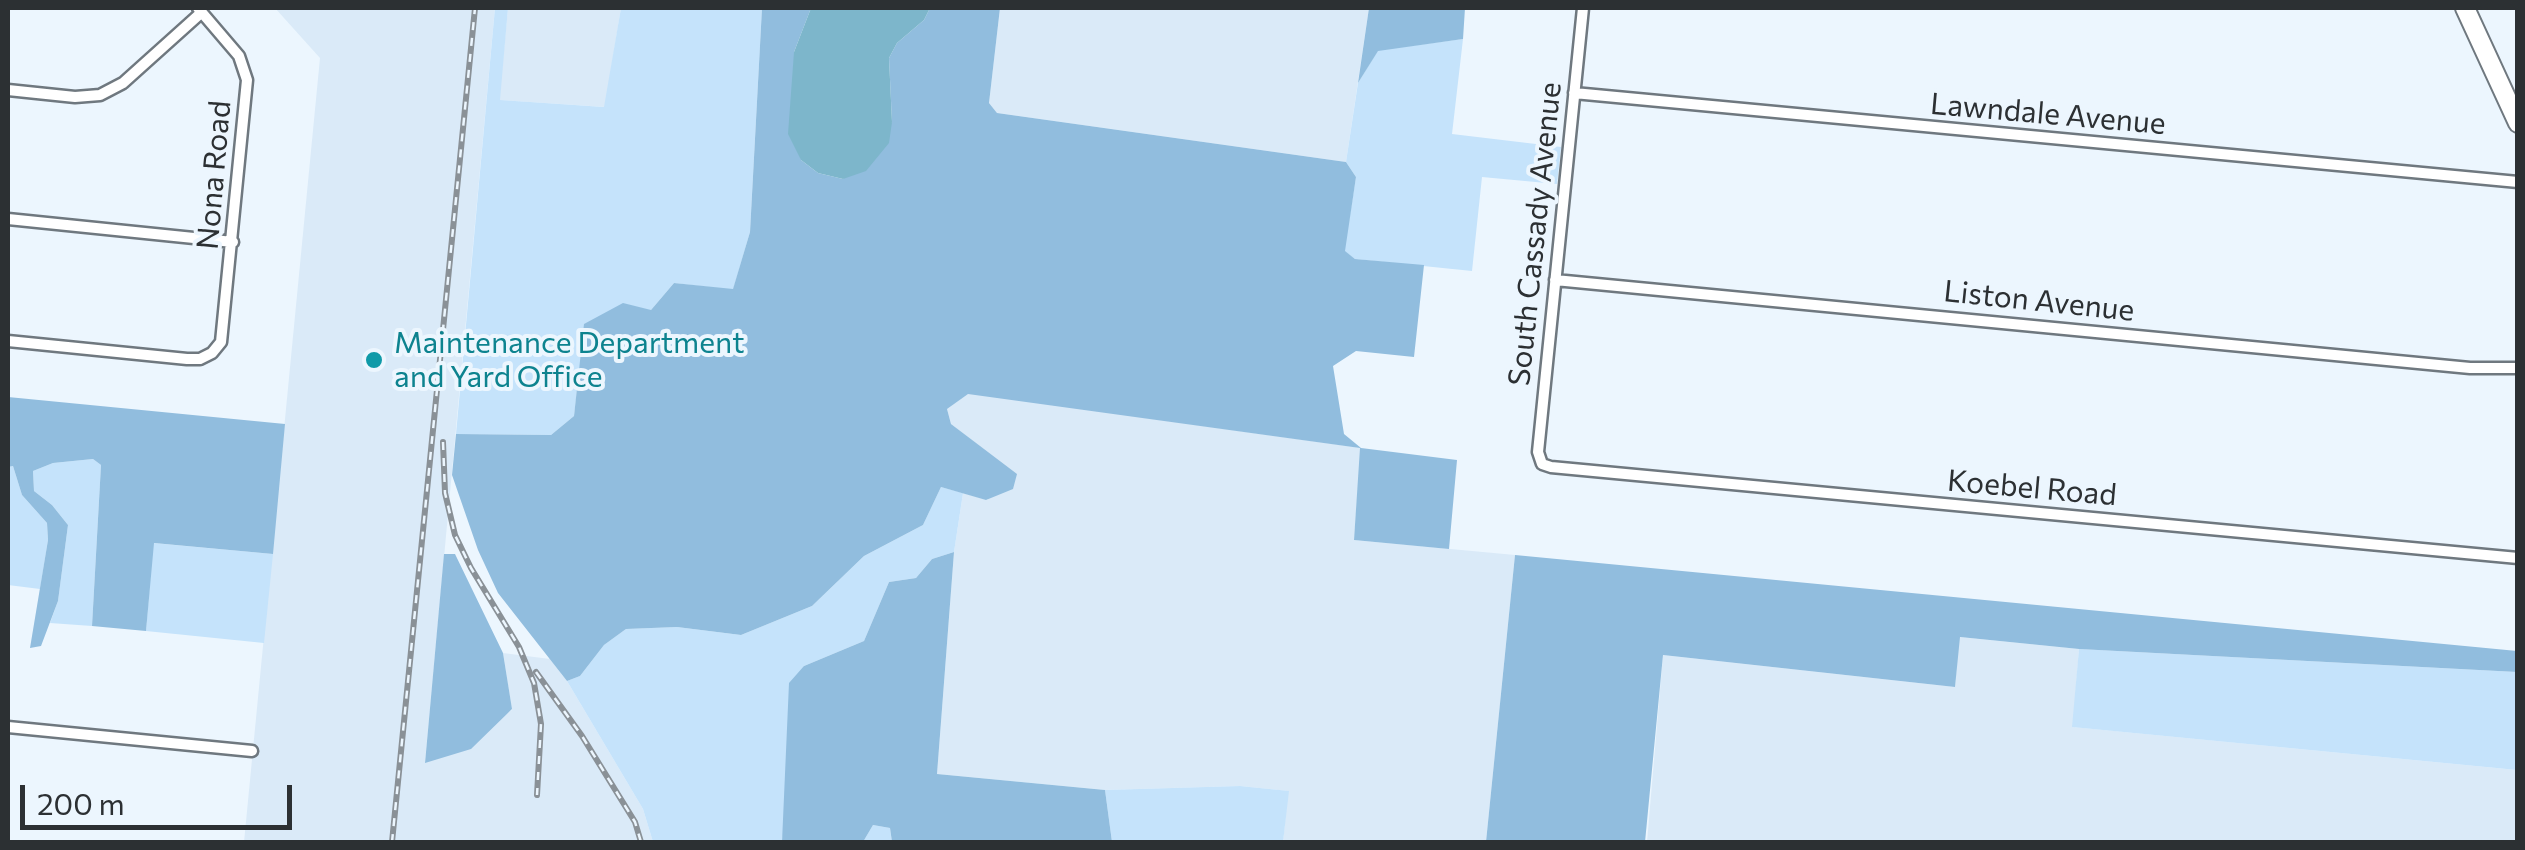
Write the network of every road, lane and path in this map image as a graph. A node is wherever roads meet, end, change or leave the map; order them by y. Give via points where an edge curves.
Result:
1 (1583, 8) edge
2 (2465, 8) edge
3 (200, 10) edge
4 (8, 90) edge
5 (1574, 92) junction
6 (2518, 123) edge
7 (2518, 182) edge
8 (8, 220) edge
9 (233, 242) junction
10 (1556, 280) junction
11 (8, 340) edge
12 (2518, 368) edge
13 (1542, 464) joint
14 (2518, 558) edge
15 (8, 727) edge
16 (252, 751) dead end

1 - 5 street, South Cassady Avenue
2 - 6 main road
3 - 4 street via 123,83 100,95
3 - 9 street, Nona Road via 239,56 247,80
5 - 7 street, Lawndale Avenue
5 - 10 street, South Cassady Avenue
8 - 9 street
9 - 11 street, Nona Road via 224,329 212,353 187,359
10 - 12 street, Liston Avenue
10 - 13 street, South Cassady Avenue
13 - 14 street, Koebel Road
15 - 16 street

